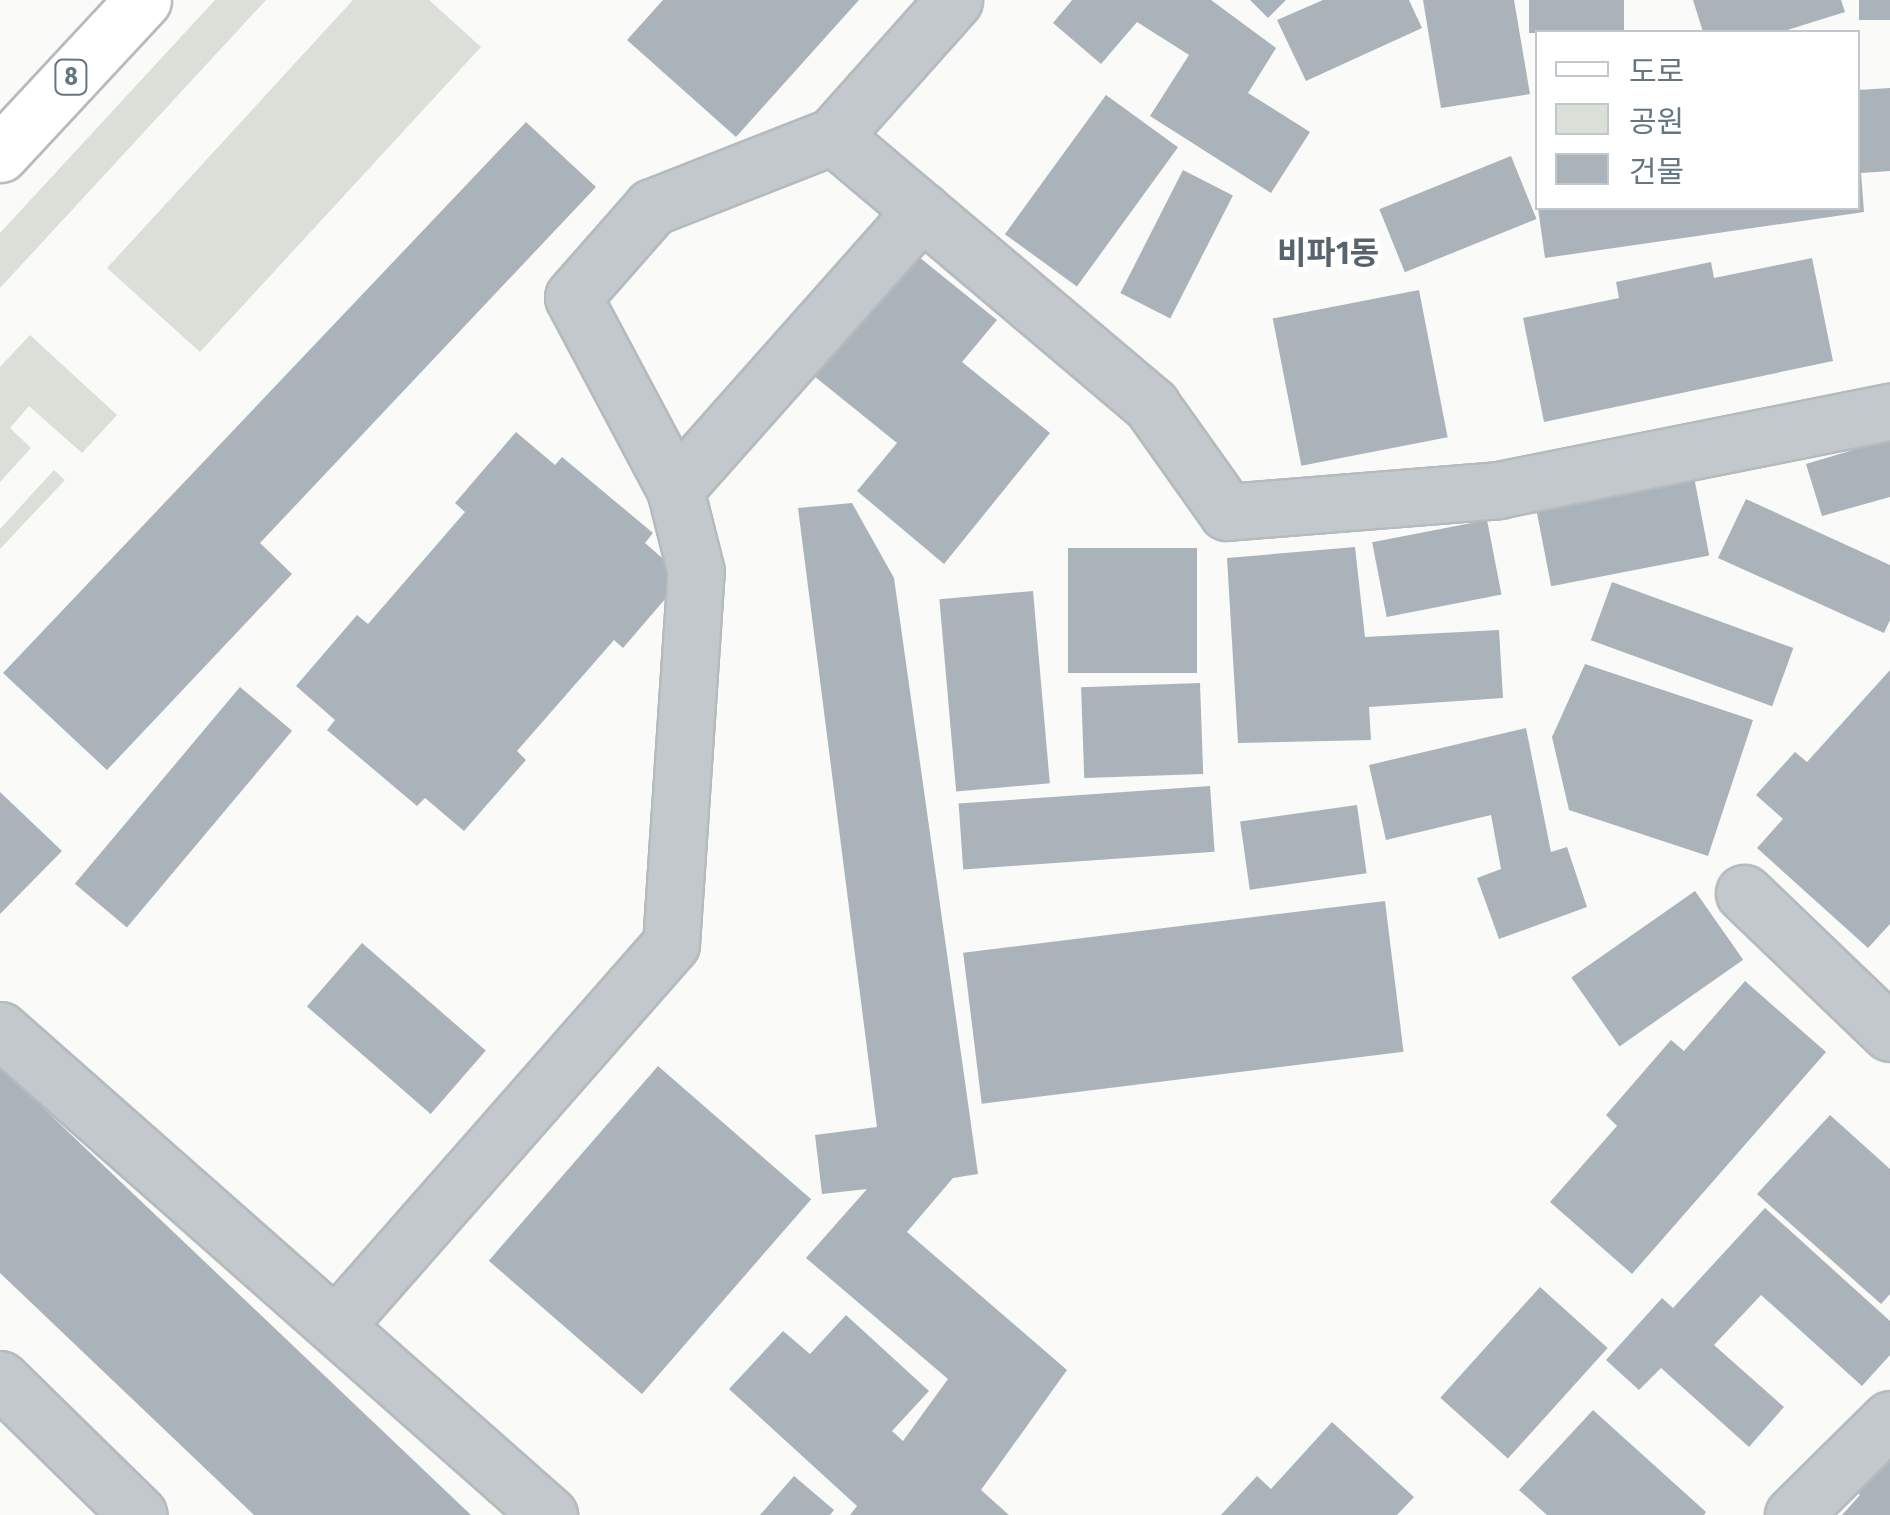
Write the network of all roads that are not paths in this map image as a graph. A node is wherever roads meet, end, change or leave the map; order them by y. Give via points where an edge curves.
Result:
1 (143, 0) edge
2 (954, 0) edge
3 (833, 136) junction
4 (0, 154) edge
5 (922, 211) junction
6 (1890, 412) edge
7 (675, 489) junction
8 (1744, 893) dead end
9 (0, 1030) edge
10 (1890, 1033) edge
11 (336, 1324) junction
12 (8, 1402) edge
13 (1890, 1420) edge
14 (139, 1515) edge
15 (549, 1515) edge
16 (1793, 1515) edge

1 - 4 main road, 8
2 - 3 street
3 - 5 street
3 - 7 street via 652,207 572,297
5 - 6 street via 1151,404 1227,512 1498,490
5 - 7 street
7 - 11 street via 696,572 697,618 671,944
8 - 10 street
9 - 11 street
11 - 15 street
12 - 14 street
13 - 16 street

